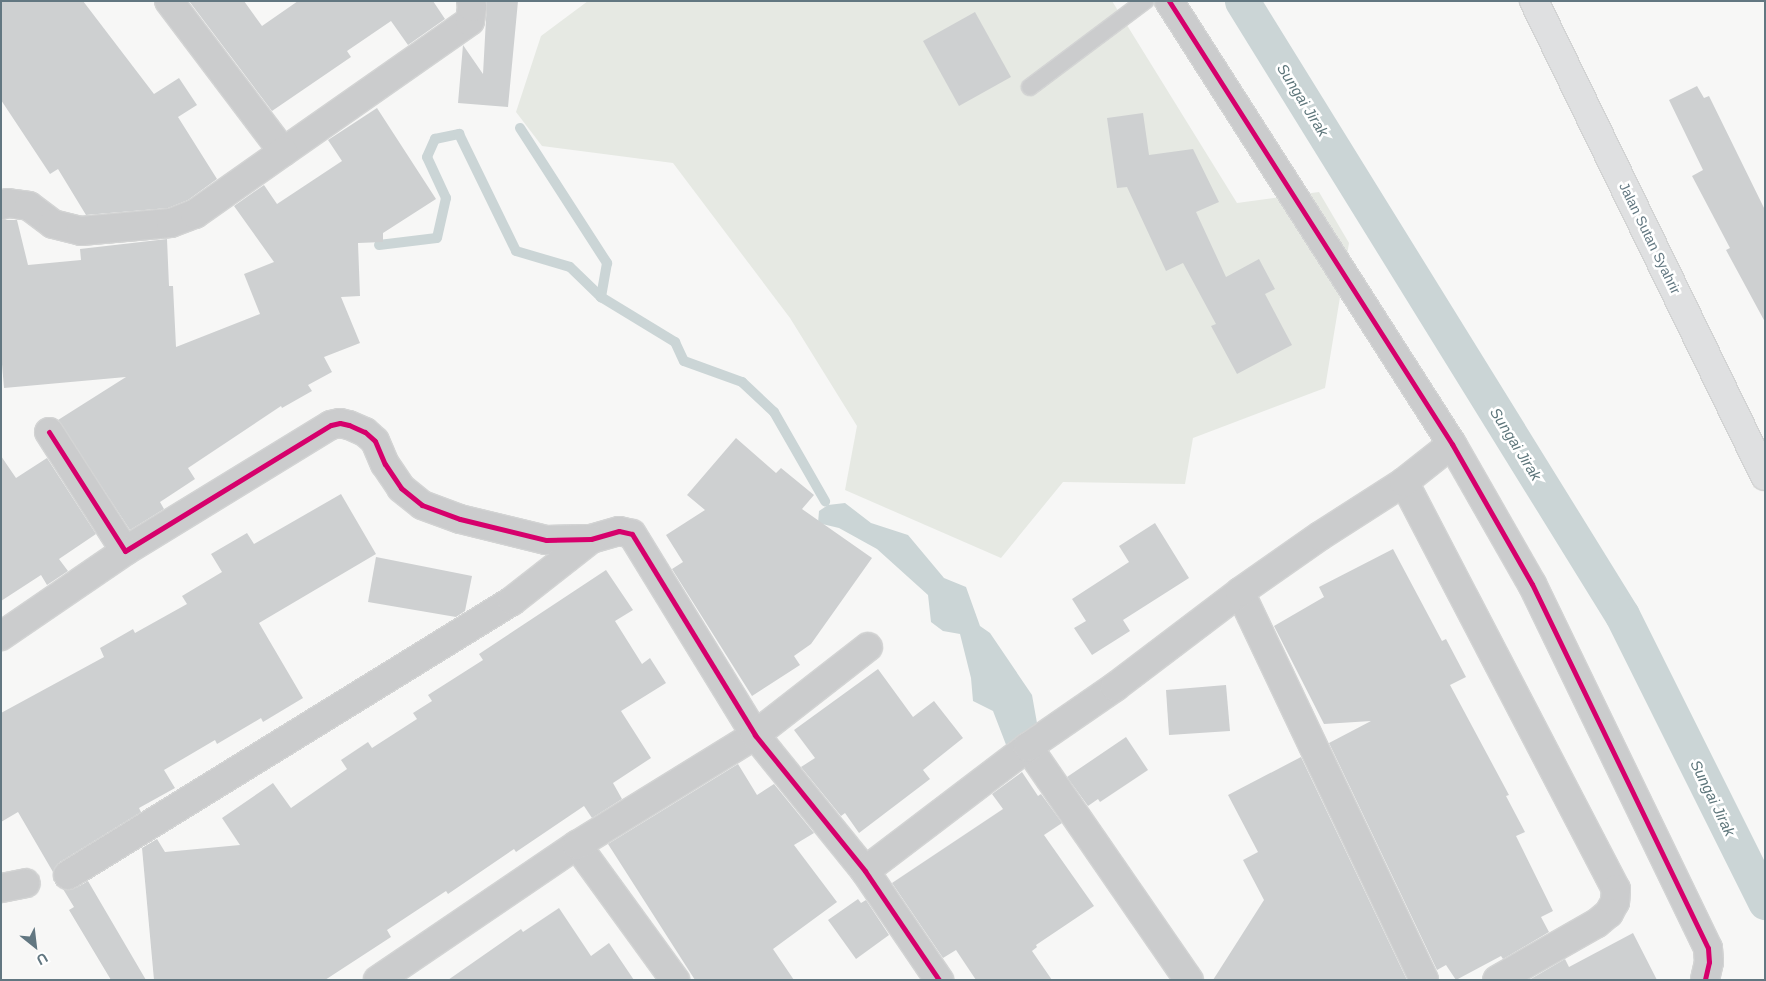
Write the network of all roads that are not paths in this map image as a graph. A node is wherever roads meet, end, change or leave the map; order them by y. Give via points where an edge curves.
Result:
1 (170, 1) edge
2 (470, 1) edge
3 (1145, 1) edge
4 (1169, 1) edge
5 (1534, 1) edge
6 (1030, 87) dead end
7 (284, 152) junction
8 (1, 205) edge
9 (50, 432) dead end
10 (1452, 444) junction
11 (1765, 476) edge
12 (1404, 482) junction
13 (591, 539) junction
14 (125, 551) junction
15 (1240, 592) junction
16 (1, 636) edge
17 (868, 647) dead end
18 (755, 735) junction
19 (1028, 747) junction
20 (577, 845) junction
21 (865, 872) junction
22 (68, 875) dead end
23 (378, 980) edge
24 (675, 980) edge
25 (940, 980) edge
26 (1189, 980) edge
27 (1424, 980) edge
28 (1497, 980) edge
29 (1705, 980) edge

1 - 7 street
2 - 7 street via 470,21
3 - 6 lane
4 - 10 street
5 - 11 main road, Jalan Sutan Syahrir
7 - 8 street via 196,214 171,223 81,231 53,224 30,206
9 - 14 street
10 - 12 street
10 - 29 street via 1532,584 1696,921 1709,956
12 - 15 street
12 - 28 street via 1616,889 1615,902 1609,913 1596,923
13 - 14 street via 546,540 460,519 422,504 401,488 375,441 349,424 340,424 331,425
13 - 18 street via 619,531 632,534
13 - 22 street via 512,601
14 - 16 street
15 - 19 street via 1115,687
15 - 27 street
17 - 18 street
18 - 20 street
18 - 21 street
19 - 21 street
19 - 26 street
20 - 23 street
20 - 24 street
21 - 25 street

